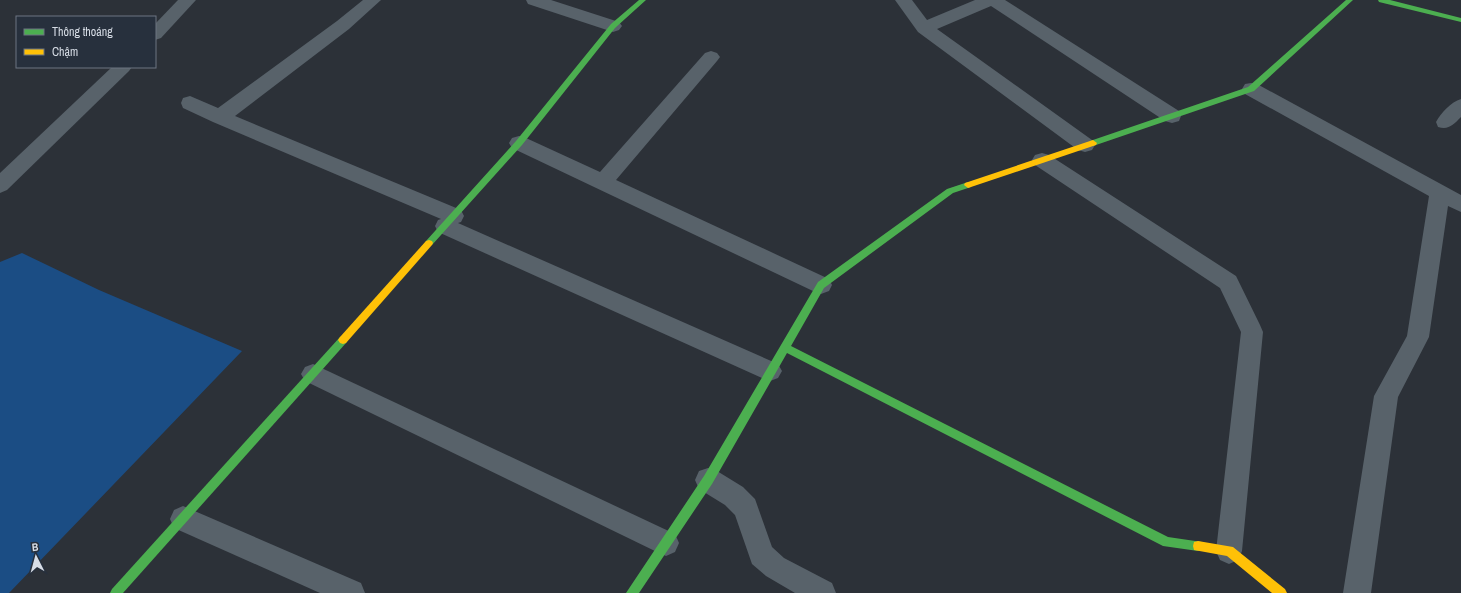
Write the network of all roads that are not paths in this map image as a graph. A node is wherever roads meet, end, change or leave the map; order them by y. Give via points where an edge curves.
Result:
1 (188, 0) edge
2 (373, 0) edge
3 (534, 0) edge
4 (643, 0) edge
5 (902, 0) edge
6 (990, 0) edge
7 (993, 0) edge
8 (1350, 0) edge
9 (1381, 0) edge
10 (1461, 20) edge
11 (613, 26) junction
12 (924, 28) junction
13 (156, 33) edge
14 (711, 57) dead end
15 (122, 68) edge
16 (1251, 89) junction
17 (190, 103) dead end
18 (1461, 106) edge
19 (1172, 116) junction
20 (220, 117) junction
21 (1445, 122) dead end
22 (519, 143) junction
23 (1085, 145) junction
24 (1042, 160) junction
25 (603, 182) junction
26 (0, 185) edge
27 (1440, 192) junction
28 (1461, 204) edge
29 (449, 221) junction
30 (821, 285) junction
31 (784, 347) junction
32 (770, 371) junction
33 (313, 374) junction
34 (708, 480) junction
35 (183, 519) junction
36 (666, 543) junction
37 (1230, 551) junction
38 (116, 593) edge
39 (351, 593) edge
40 (632, 593) edge
41 (822, 593) edge
42 (1281, 593) edge
43 (1357, 593) edge

1 - 13 street
2 - 20 street
3 - 11 street
4 - 11 street
5 - 12 street
6 - 12 street
7 - 19 street
8 - 16 street
9 - 10 street
11 - 22 street
12 - 23 street
14 - 25 street
15 - 26 street
16 - 19 street
16 - 27 street
17 - 20 street
18 - 21 street
19 - 23 street
20 - 29 street
22 - 25 street
22 - 29 street
23 - 24 street
24 - 30 street via 950,191
24 - 37 street via 1228,282 1235,296 1252,332
25 - 30 street
27 - 28 street
27 - 43 street via 1418,337 1386,396
29 - 32 street
29 - 33 street
30 - 31 street
31 - 32 street
31 - 37 street via 1167,542
32 - 34 street
33 - 35 street
33 - 36 street
34 - 36 street
34 - 41 street via 734,496 746,508 762,555 775,567
35 - 38 street
35 - 39 street
36 - 40 street
37 - 42 street

